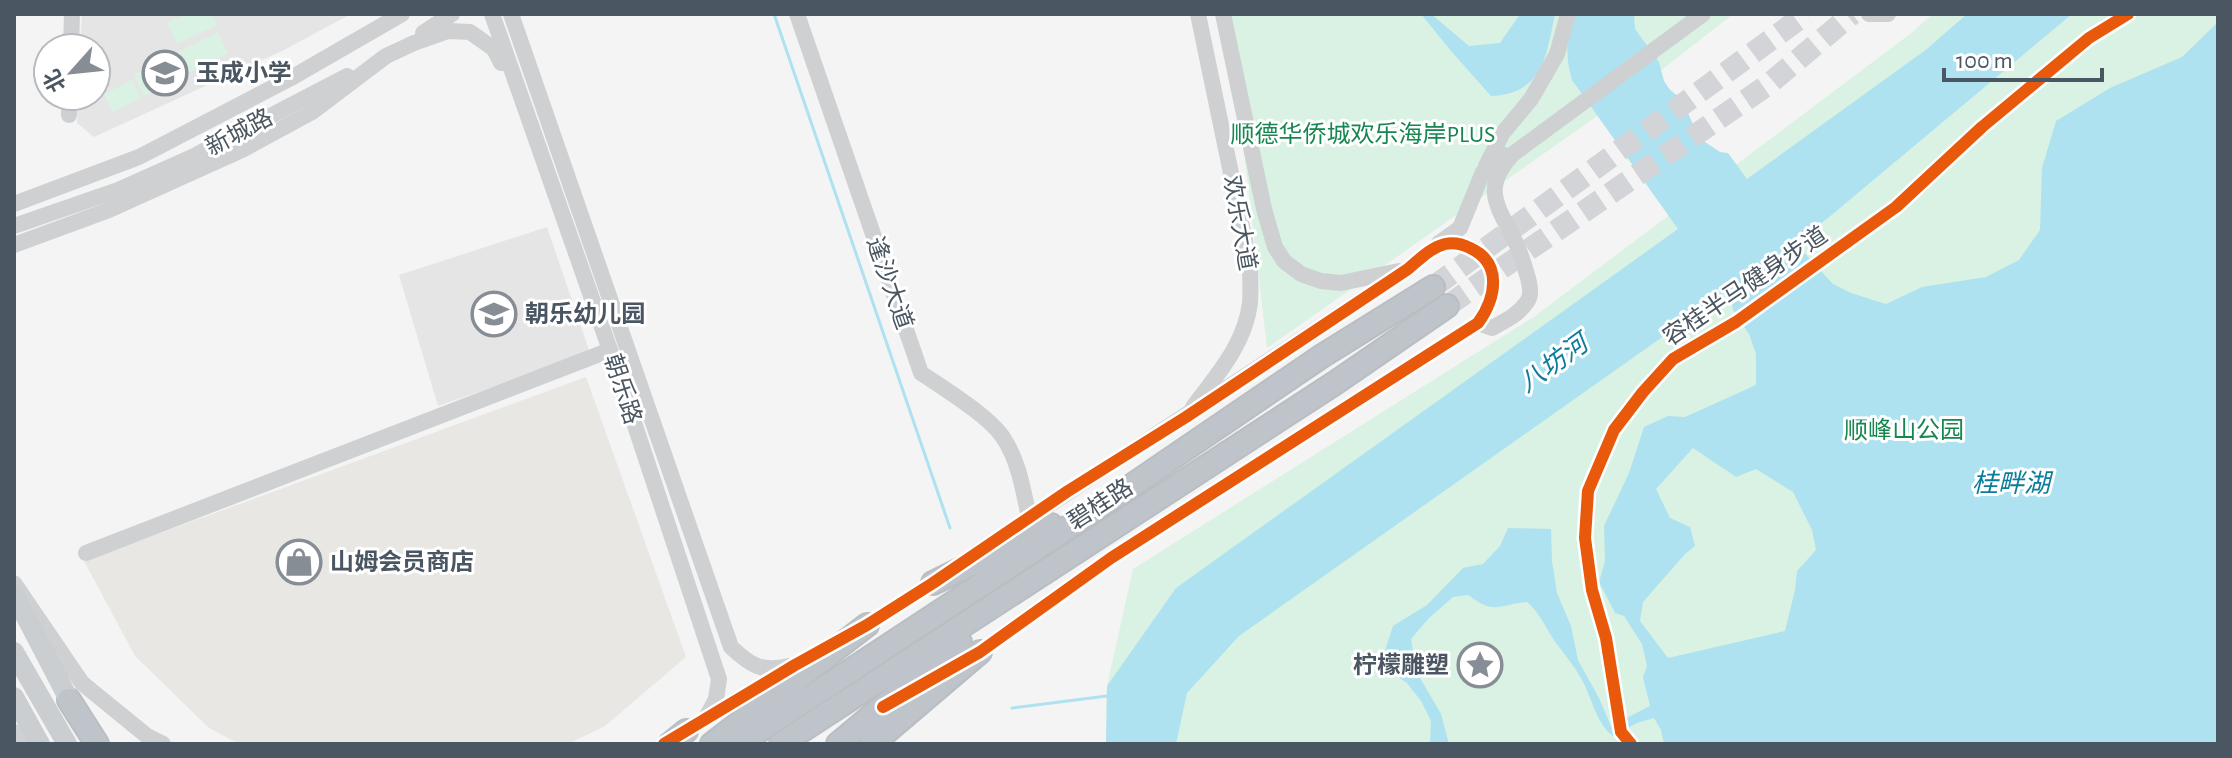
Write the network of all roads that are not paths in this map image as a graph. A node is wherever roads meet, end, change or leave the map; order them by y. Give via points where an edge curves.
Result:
1 (452, 14) edge
2 (492, 14) edge
3 (511, 14) edge
4 (525, 14) edge
5 (797, 14) edge
6 (1198, 14) edge
7 (1223, 14) edge
8 (1568, 14) edge
9 (1695, 14) edge
10 (1703, 14) edge
11 (1869, 14) edge
12 (1888, 14) edge
13 (396, 17) edge
14 (525, 55) junction
15 (386, 56) junction
16 (1236, 71) junction
17 (1211, 77) junction
18 (527, 114) junction
19 (1527, 140) junction
20 (1483, 172) junction
21 (14, 204) edge
22 (14, 226) edge
23 (14, 245) edge
24 (1433, 248) junction
25 (1408, 269) junction
26 (1433, 287) tunnel mouth
27 (1447, 306) tunnel mouth
28 (1478, 323) junction
29 (610, 350) junction
30 (1186, 417) junction
31 (1131, 486) junction
32 (1029, 517) junction
33 (86, 553) dead end
34 (1035, 579) junction
35 (14, 583) edge
36 (933, 583) junction
37 (14, 594) edge
38 (719, 611) junction
39 (699, 619) junction
40 (867, 625) junction
41 (14, 652) edge
42 (980, 652) junction
43 (795, 665) junction
44 (14, 697) edge
45 (69, 700) joint
46 (883, 707) junction
47 (706, 719) junction
48 (14, 732) edge
49 (673, 740) edge
50 (21, 744) edge
51 (40, 744) edge
52 (67, 744) edge
53 (95, 744) edge
54 (163, 744) edge
55 (712, 744) edge
56 (739, 744) edge
57 (781, 744) edge
58 (830, 744) edge
59 (838, 744) edge
60 (872, 744) edge

1 - 15 street, 新城路
2 - 18 street, 朝乐路
3 - 14 street, 朝乐路
4 - 14 street
5 - 32 street, 逢沙大道 via 921,373 1004,437 1020,474
6 - 17 street, 欢乐大道
7 - 16 street, 欢乐大道
8 - 20 street via 1557,54 1531,99 1502,134
9 - 19 street
10 - 19 street
11 - 12 street
13 - 21 street, 新城路 via 139,157
14 - 38 street, 朝乐路
15 - 18 street via 448,31 470,32 494,49
15 - 22 street, 新城路 via 155,174
15 - 23 street via 312,112 242,150 109,210
16 - 17 street
16 - 25 street, 欢乐大道 via 1264,209 1284,261 1301,274 1341,283
17 - 30 street, 欢乐大道 via 1250,265 1250,303 1230,358
18 - 29 street, 朝乐路
19 - 20 street
19 - 28 street via 1501,166 1493,193 1523,260 1531,289 1528,301 1492,328
20 - 24 street via 1460,228
24 - 25 street
24 - 28 street via 1463,245 1491,266 1492,298
25 - 30 street
26 - 31 highway
27 - 34 highway, 碧桂路
28 - 42 street via 1111,558
29 - 33 street
29 - 39 street, 朝乐路
30 - 32 street
31 - 36 highway
31 - 56 highway
32 - 36 street
34 - 46 highway
34 - 57 highway, 碧桂路
35 - 54 street via 82,683
36 - 40 street
37 - 45 main road
38 - 39 street via 720,632 715,636 709,636
38 - 43 street, 朝乐路 via 731,647 749,664 773,669
39 - 47 street, 朝乐路 via 719,679
40 - 43 street
40 - 55 highway
41 - 52 main road
42 - 46 street
42 - 60 highway
43 - 47 street
44 - 51 main road
45 - 53 highway
46 - 58 highway
46 - 59 highway
47 - 49 street
48 - 50 street

